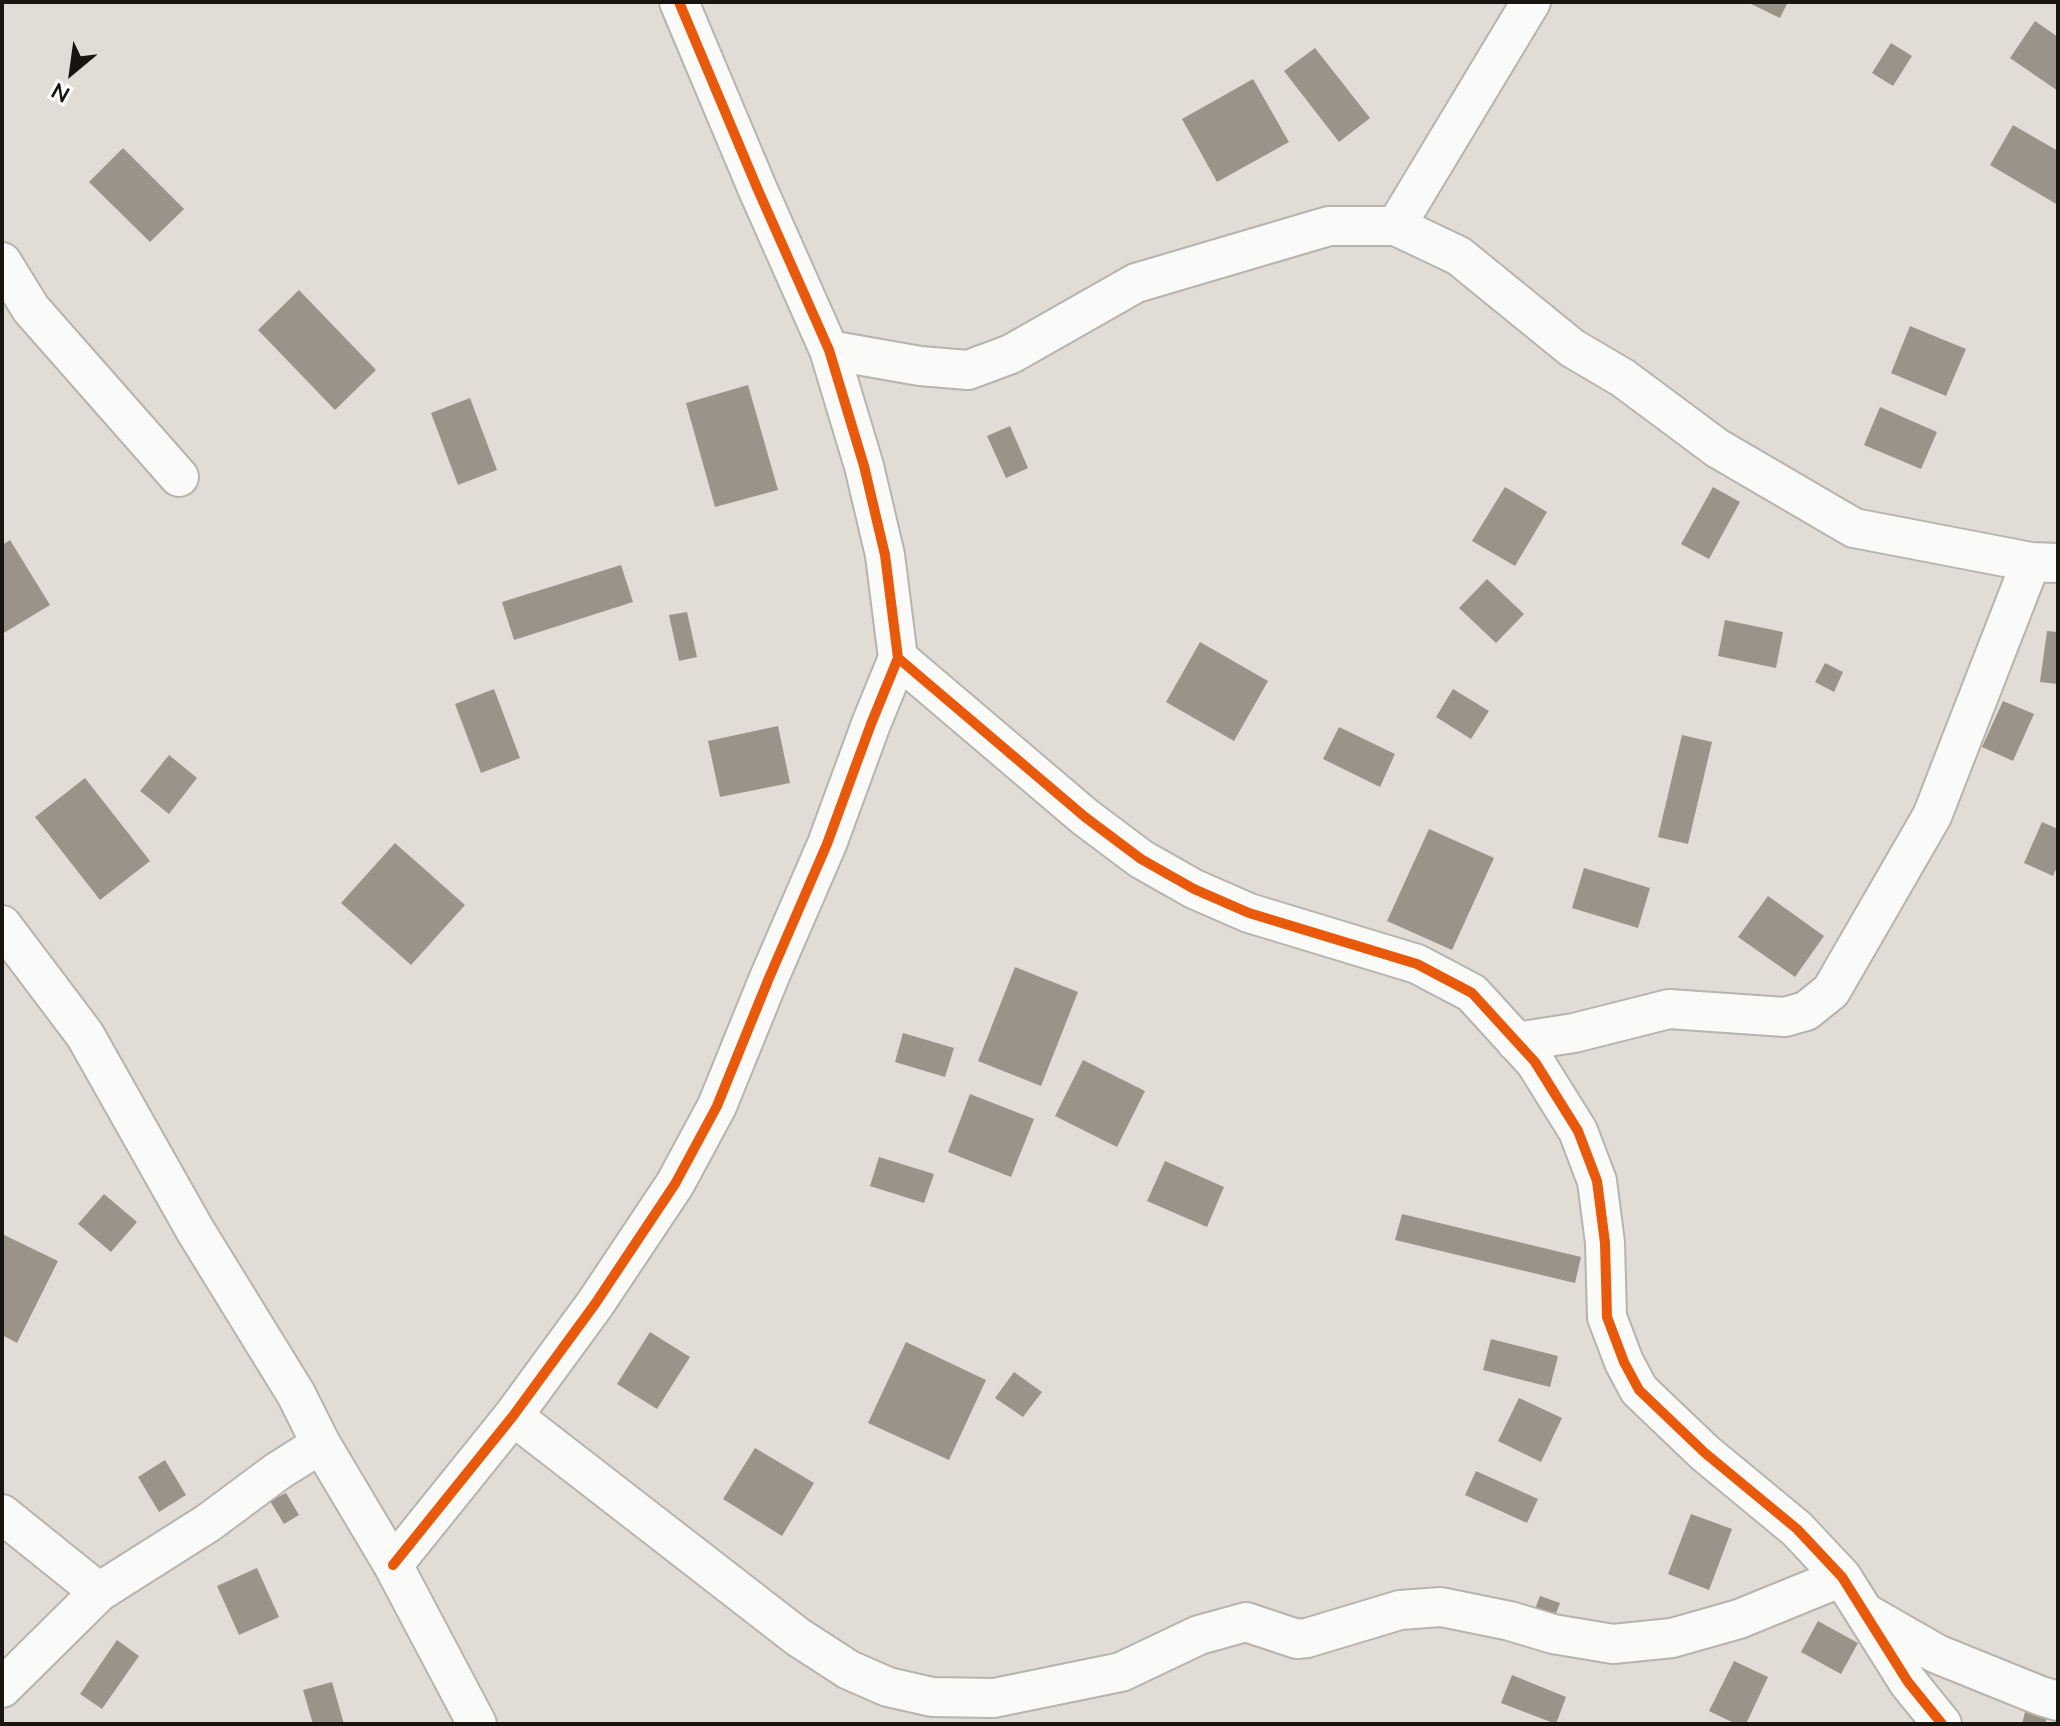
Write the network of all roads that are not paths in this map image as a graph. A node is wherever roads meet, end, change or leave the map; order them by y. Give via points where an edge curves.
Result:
1 (679, 2) edge
2 (1531, 2) edge
3 (1396, 226) junction
4 (2, 262) edge
5 (829, 350) junction
6 (179, 477) dead end
7 (2044, 562) edge
8 (898, 658) junction
9 (2, 925) edge
10 (1516, 1042) junction
11 (513, 1416) junction
12 (321, 1444) junction
13 (2, 1514) edge
14 (393, 1565) junction
15 (1842, 1577) junction
16 (99, 1592) junction
17 (1866, 1614) junction
18 (2, 1688) edge
19 (2058, 1701) edge
20 (477, 1724) edge
21 (1942, 1724) edge

1 - 5 street
2 - 3 street
3 - 5 street via 1329,226 1136,283 1011,354 968,370
3 - 7 street via 1459,256 1572,348 1623,378 1717,448 1854,528
4 - 6 street via 31,309
5 - 8 street via 885,555
7 - 10 street via 1932,816 1831,991 1806,1011 1785,1017 1669,1009
8 - 10 street via 1141,859 1249,913 1417,964 1472,993
8 - 11 street via 717,1106 675,1184
9 - 12 street via 85,1035
10 - 15 street via 1535,1062 1578,1131 1597,1181 1607,1317 1639,1390 1797,1529
11 - 14 street
11 - 15 street via 798,1637 849,1670 888,1687 932,1697 994,1698 1121,1672 1199,1635 1246,1622 1297,1639 1400,1610 1441,1607 1613,1644 1672,1638 1739,1619
12 - 14 street
12 - 16 street
13 - 16 street
14 - 20 street
15 - 17 street
16 - 18 street
17 - 19 street via 1937,1654
17 - 21 street via 1908,1682

